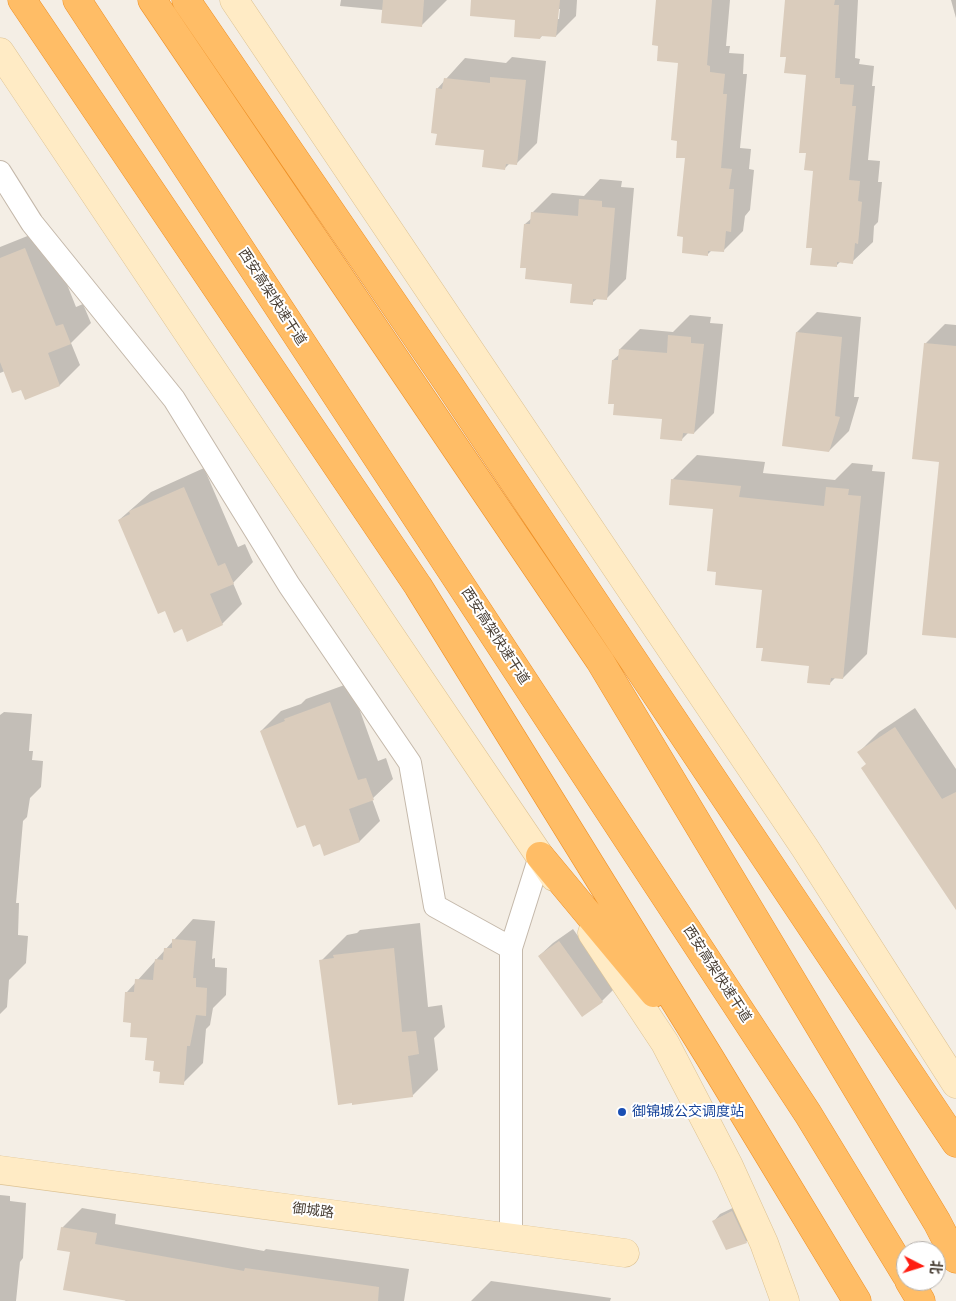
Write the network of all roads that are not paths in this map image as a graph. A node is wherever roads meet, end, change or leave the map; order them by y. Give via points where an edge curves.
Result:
1 (22, 0) edge
2 (78, 0) edge
3 (152, 0) edge
4 (186, 0) edge
5 (234, 0) edge
6 (0, 52) edge
7 (0, 172) edge
8 (540, 856) junction
9 (511, 948) junction
10 (718, 1072) junction
11 (956, 1084) edge
12 (956, 1143) edge
13 (0, 1170) edge
14 (511, 1237) junction
15 (827, 1252) junction
16 (626, 1253) dead end
17 (896, 1258) edge
18 (956, 1259) edge
19 (785, 1301) edge
20 (845, 1301) edge
21 (857, 1301) edge

1 - 10 highway via 418,586
2 - 17 highway, 西安高架快速干道 via 808,1114
3 - 18 highway via 600,660 937,1222
4 - 12 highway via 448,383
5 - 11 main road via 805,848
6 - 8 main road
7 - 9 street via 32,223 174,399 289,584 410,763 435,906
8 - 9 street
8 - 10 highway
8 - 19 main road via 665,1043 729,1166 764,1243
9 - 14 street
10 - 15 highway
13 - 14 main road, 御城路
14 - 16 main road, 御城路
15 - 20 highway
15 - 21 highway

